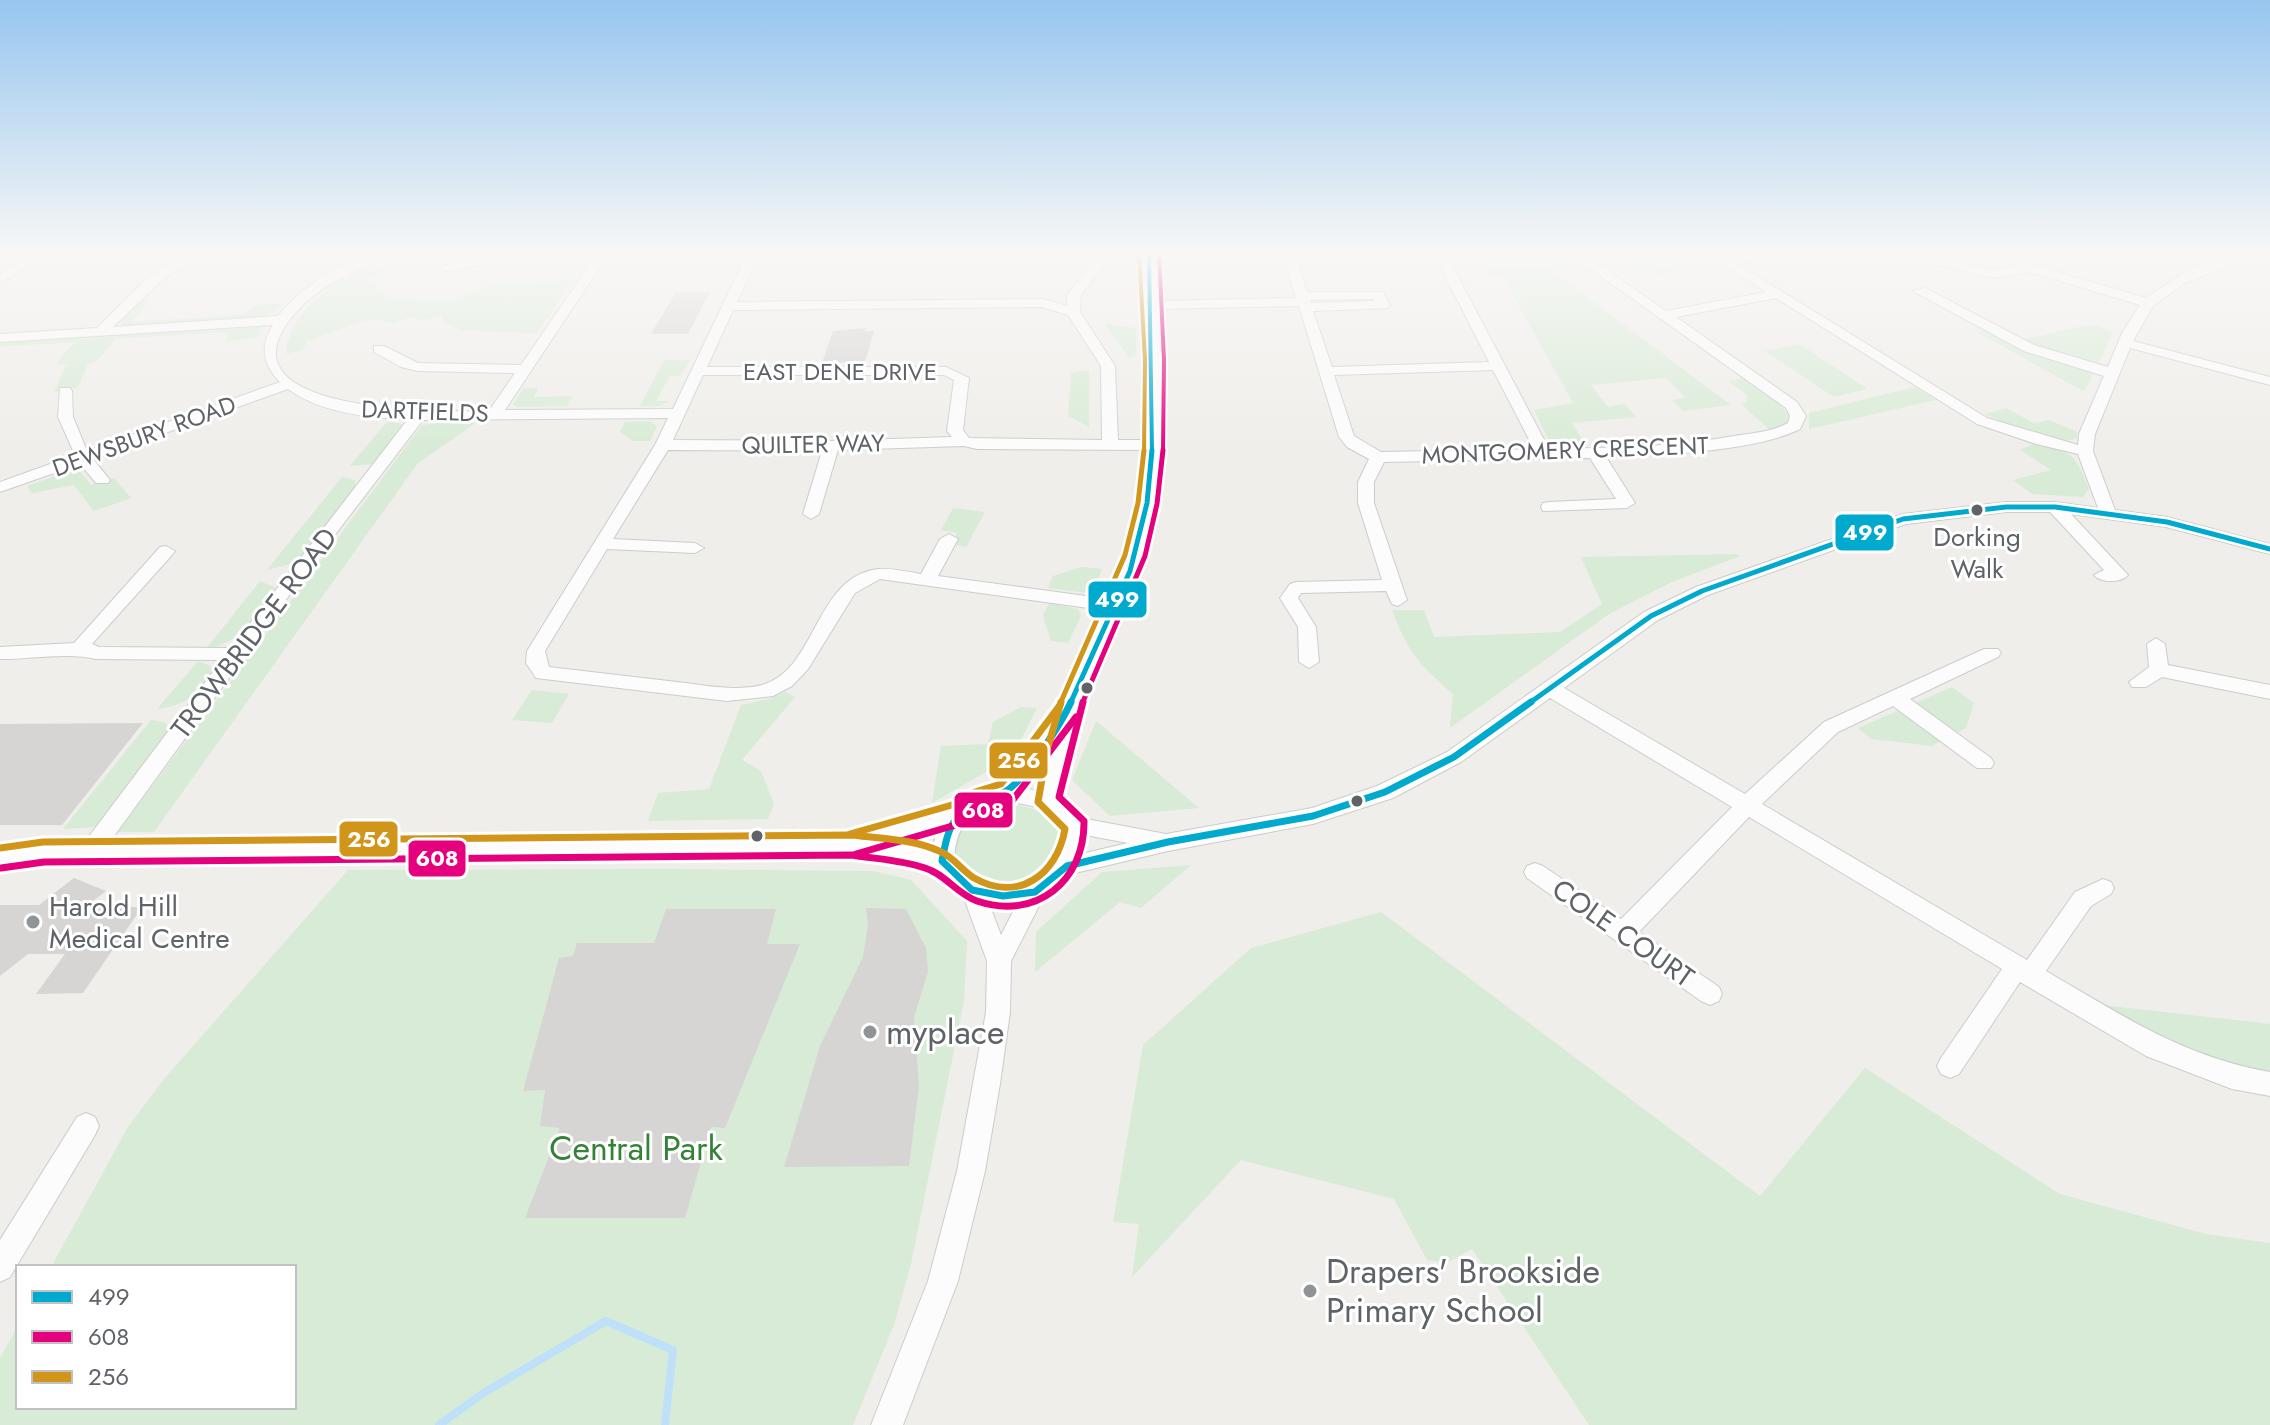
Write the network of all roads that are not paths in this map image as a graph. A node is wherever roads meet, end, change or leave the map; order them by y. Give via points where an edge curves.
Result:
1 (113, 318) edge
2 (558, 318) edge
3 (723, 318) edge
4 (1077, 318) edge
5 (1152, 318) edge
6 (1310, 318) edge
7 (1473, 318) edge
8 (1666, 318) edge
9 (1817, 318) edge
10 (1973, 318) edge
11 (2137, 318) edge
12 (283, 320) joint
13 (100, 332) junction
14 (0, 338) edge
15 (2125, 343) junction
16 (379, 349) dead end
17 (1498, 366) junction
18 (524, 369) junction
19 (698, 371) junction
20 (1326, 371) junction
21 (2111, 373) junction
22 (2270, 381) edge
23 (288, 384) junction
24 (65, 391) dead end
25 (677, 413) junction
26 (419, 415) junction
27 (494, 415) junction
28 (964, 441) junction
29 (663, 445) junction
30 (1110, 445) junction
31 (1154, 445) junction
32 (831, 446) junction
33 (2085, 451) junction
34 (1595, 453) junction
35 (1544, 454) junction
36 (1378, 457) junction
37 (83, 458) junction
38 (102, 480) dead end
39 (0, 487) edge
40 (1549, 507) dead end
41 (2055, 507) junction
42 (2108, 513) junction
43 (811, 514) dead end
44 (949, 539) dead end
45 (603, 544) junction
46 (695, 548) dead end
47 (2270, 549) edge
48 (166, 551) dead end
49 (2103, 575) dead end
50 (927, 580) junction
51 (1116, 606) junction
52 (2156, 644) dead end
53 (83, 647) junction
54 (0, 653) edge
55 (1991, 653) dead end
56 (238, 654) junction
57 (1309, 662) dead end
58 (2159, 670) junction
59 (2139, 682) dead end
60 (1549, 688) junction
61 (2270, 692) edge
62 (1894, 697) junction
63 (1066, 716) junction
64 (1984, 763) dead end
65 (1007, 793) junction
66 (1048, 801) junction
67 (1746, 807) junction
68 (956, 814) junction
69 (1075, 825) junction
70 (1168, 842) junction
71 (853, 845) junction
72 (90, 852) junction
73 (0, 858) edge
74 (942, 861) junction
75 (1067, 866) junction
76 (1535, 872) dead end
77 (2103, 888) dead end
78 (972, 890) junction
79 (1035, 892) junction
80 (1622, 934) junction
81 (999, 961) junction
82 (2023, 972) junction
83 (1710, 994) dead end
84 (1950, 1066) dead end
85 (2270, 1084) edge
86 (86, 1126) dead end
87 (0, 1267) edge
88 (887, 1425) edge

1 - 13 street
2 - 18 street
3 - 19 street
4 - 30 street via 1108,366
5 - 31 street
6 - 20 street
7 - 17 street
8 - 34 street, MONTGOMERY CRESCENT via 1792,405 1798,422 1781,433 1710,445
9 - 33 street via 1982,421
10 - 21 street via 2029,348
11 - 15 street
12 - 13 street
12 - 23 street via 270,356
13 - 14 street
15 - 21 street
15 - 22 street
16 - 18 street via 418,367
17 - 20 street
17 - 35 street
18 - 27 street
19 - 25 street
19 - 28 street, EAST DENE DRIVE via 956,373 962,378 955,431
20 - 36 street via 1347,437
21 - 33 street via 2090,419
23 - 26 street, DARTFIELDS via 302,394 350,408
23 - 37 street, DEWSBURY ROAD
24 - 37 street via 66,429
25 - 27 street, DARTFIELDS
25 - 29 street
26 - 27 street, DARTFIELDS
26 - 56 street, TROWBRIDGE ROAD
28 - 30 street
28 - 32 street, QUILTER WAY
29 - 32 street, QUILTER WAY
29 - 45 street
30 - 31 street
31 - 51 street via 1140,539
32 - 43 street
33 - 42 street
34 - 35 street, MONTGOMERY CRESCENT
34 - 40 street via 1627,503
35 - 36 street, MONTGOMERY CRESCENT
36 - 57 street via 1366,482 1366,503 1396,592 1296,588 1289,598 1307,627
37 - 38 street
37 - 39 street, DEWSBURY ROAD
41 - 42 street
41 - 49 street via 2119,575
41 - 60 street via 1903,519 1776,563 1651,616
42 - 47 street via 2167,522
44 - 50 street
45 - 46 street
45 - 50 street via 536,651 543,673 727,694 766,691 801,664 837,602 856,583 880,574
48 - 53 street
50 - 51 street
51 - 63 street
52 - 58 street
53 - 54 street
53 - 56 street via 96,653
55 - 62 street
56 - 72 street, TROWBRIDGE ROAD
58 - 59 street
58 - 61 street
60 - 67 street
60 - 70 street via 1454,757 1385,792 1313,816
62 - 64 street
62 - 67 street via 1831,727
63 - 65 street
63 - 66 street
65 - 66 street
65 - 68 street
66 - 69 street
67 - 80 street
67 - 82 street
68 - 71 street
68 - 74 street via 944,835
69 - 70 street
69 - 75 street
70 - 75 street
71 - 72 street
71 - 74 street
72 - 73 street
74 - 78 street
75 - 79 street
76 - 80 street, COLE COURT
77 - 82 street via 2083,899
78 - 79 street via 1003,896
78 - 81 street
79 - 81 street
80 - 83 street, COLE COURT
81 - 88 street via 998,1012 971,1171 943,1281
82 - 84 street
82 - 85 street via 2155,1048 2232,1077
86 - 87 street

